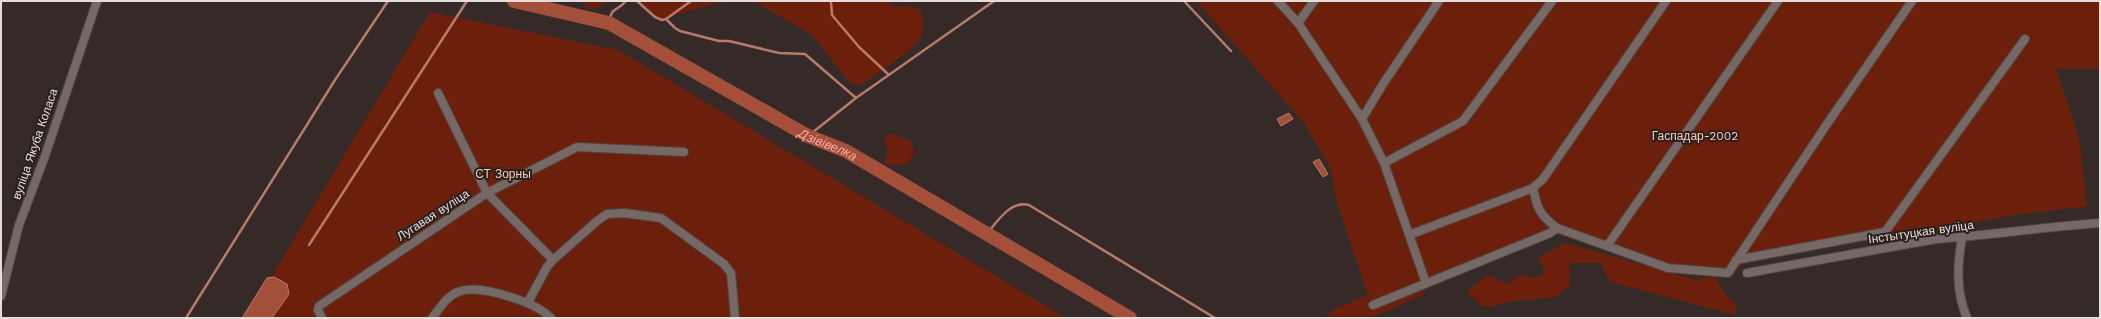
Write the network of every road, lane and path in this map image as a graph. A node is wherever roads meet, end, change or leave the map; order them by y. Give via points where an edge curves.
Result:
1 (97, 1) edge
2 (1278, 1) edge
3 (1314, 1) edge
4 (1439, 1) edge
5 (1552, 1) edge
6 (1666, 1) edge
7 (1778, 1) edge
8 (1912, 1) edge
9 (1298, 23) junction
10 (2025, 39) dead end
11 (438, 93) dead end
12 (1362, 119) junction
13 (684, 152) dead end
14 (1384, 163) junction
15 (1533, 188) junction
16 (487, 194) junction
17 (2100, 223) edge
18 (1557, 228) junction
19 (1409, 235) junction
20 (1962, 238) junction
21 (1607, 246) junction
22 (553, 260) junction
23 (1736, 260) junction
24 (1747, 272) dead end
25 (1426, 283) junction
26 (1, 296) edge
27 (528, 302) junction
28 (1373, 305) dead end
29 (322, 318) edge
30 (432, 318) edge
31 (551, 318) edge
32 (735, 318) edge
33 (1967, 318) edge

1 - 26 street, вуліца Якуба Коласа via 19,225
2 - 9 street
3 - 9 street
4 - 12 street
5 - 14 street via 1463,121
6 - 15 street via 1543,179
7 - 21 street
8 - 23 street
9 - 12 street
10 - 23 street via 1885,232
11 - 16 street
12 - 14 street
13 - 16 street, Лугавая вуліца via 577,147
14 - 19 street
15 - 18 street via 1536,206 1544,218
15 - 19 street
16 - 22 street
16 - 29 street, Лугавая вуліца via 318,306
17 - 20 street, Інстытуцкая вуліца
18 - 21 street
18 - 25 street
19 - 25 street
20 - 24 street, Інстытуцкая вуліца via 1936,239
20 - 33 street via 1958,284
21 - 23 street via 1668,268 1728,273
22 - 27 street
22 - 32 street via 607,214 624,213 661,218 724,264 731,273
25 - 28 street
27 - 30 street via 476,289 461,291 450,296
27 - 31 street

